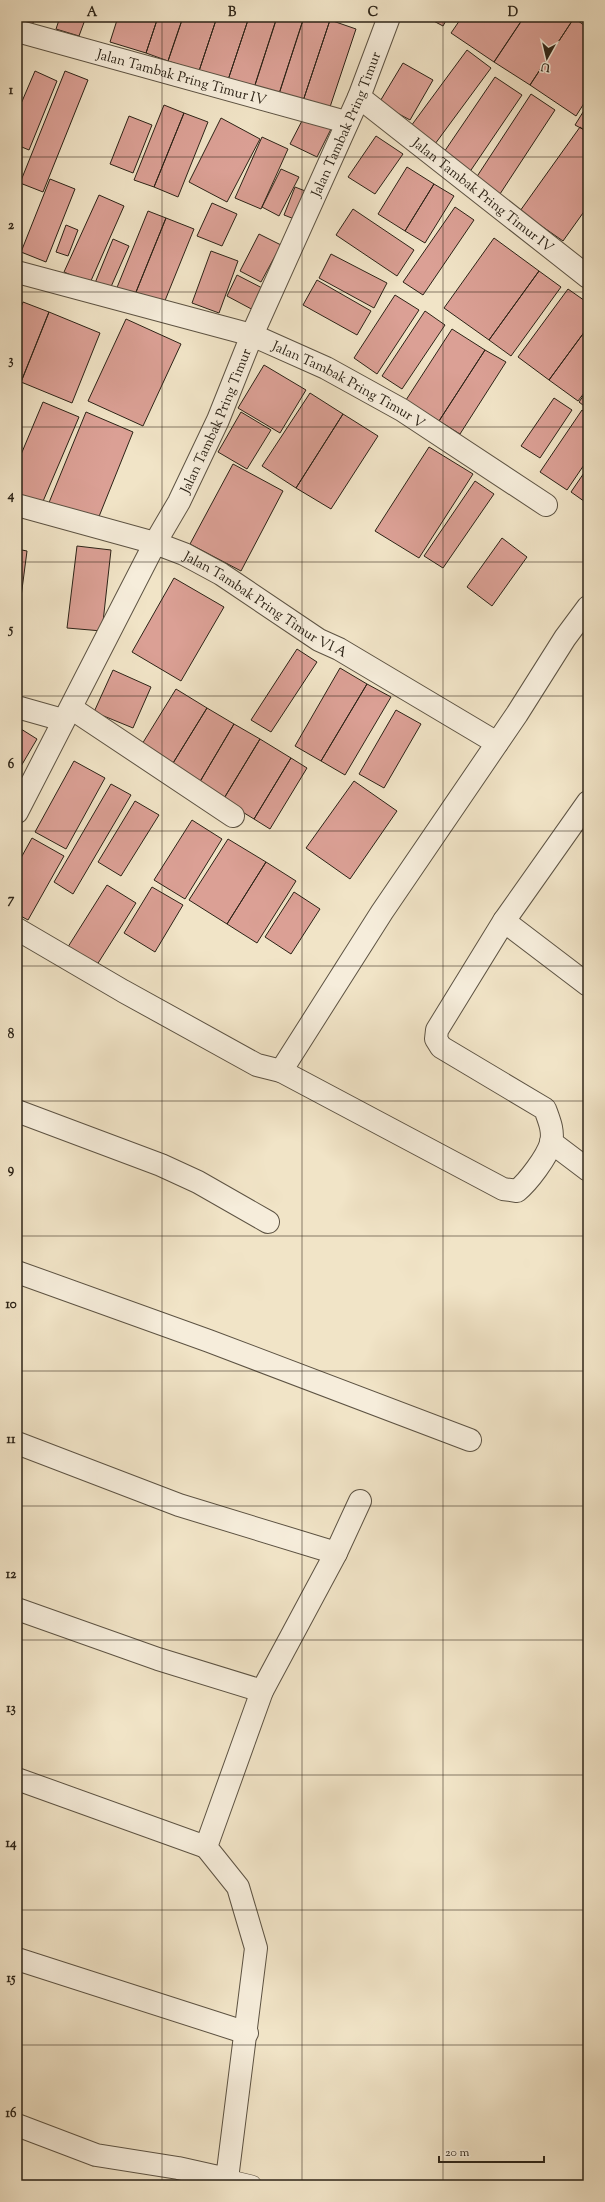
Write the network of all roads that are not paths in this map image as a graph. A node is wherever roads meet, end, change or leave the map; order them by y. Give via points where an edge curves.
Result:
1 (389, 17) edge
2 (17, 31) edge
3 (359, 97) junction
4 (346, 122) junction
5 (17, 272) edge
6 (588, 277) edge
7 (252, 335) junction
8 (17, 505) edge
9 (546, 505) dead end
10 (155, 543) junction
11 (588, 607) edge
12 (17, 707) edge
13 (67, 714) junction
14 (497, 743) junction
15 (588, 802) edge
16 (17, 812) edge
17 (233, 816) dead end
18 (504, 921) junction
19 (17, 929) edge
20 (588, 985) edge
21 (281, 1071) junction
22 (17, 1111) edge
23 (551, 1142) junction
24 (588, 1170) edge
25 (268, 1222) dead end
26 (17, 1272) edge
27 (470, 1440) dead end
28 (17, 1443) edge
29 (360, 1501) dead end
30 (336, 1553) junction
31 (17, 1609) edge
32 (262, 1691) junction
33 (17, 1779) edge
34 (206, 1847) junction
35 (17, 1960) edge
36 (247, 2033) junction
37 (17, 2125) edge
38 (227, 2179) junction
39 (252, 2185) edge

1 - 3 street, Jalan Tambak Pring Timur
2 - 4 street, Jalan Tambak Pring Timur IV
3 - 4 street, Jalan Tambak Pring Timur
3 - 6 street, Jalan Tambak Pring Timur IV
4 - 7 street, Jalan Tambak Pring Timur via 307,216
5 - 7 street, Jalan Tambak Pring Timur V
7 - 9 street, Jalan Tambak Pring Timur V via 326,368 402,410
7 - 10 street, Jalan Tambak Pring Timur via 218,420 179,502
8 - 10 street, Jalan Tambak Pring Timur VI A
10 - 13 street, Jalan Tambak Pring Timur
10 - 14 street, Jalan Tambak Pring Timur VI A via 184,554 221,574 319,640 339,649
11 - 14 street
12 - 13 street
13 - 16 street, Jalan Tambak Pring Timur
13 - 17 street
14 - 21 street via 382,912
15 - 18 street
18 - 20 street
18 - 23 street via 437,1030 436,1039 441,1047 545,1109 551,1124
19 - 21 street via 256,1065
21 - 23 street via 503,1189 517,1191 528,1182
22 - 25 street via 161,1165 198,1182
23 - 24 street
26 - 27 street via 209,1341
28 - 30 street via 179,1505
29 - 30 street
30 - 32 street
31 - 32 street via 158,1659
32 - 34 street
33 - 34 street
34 - 36 street via 238,1887 256,1948
35 - 36 street
36 - 38 street
37 - 38 street via 96,2155
38 - 39 lane

